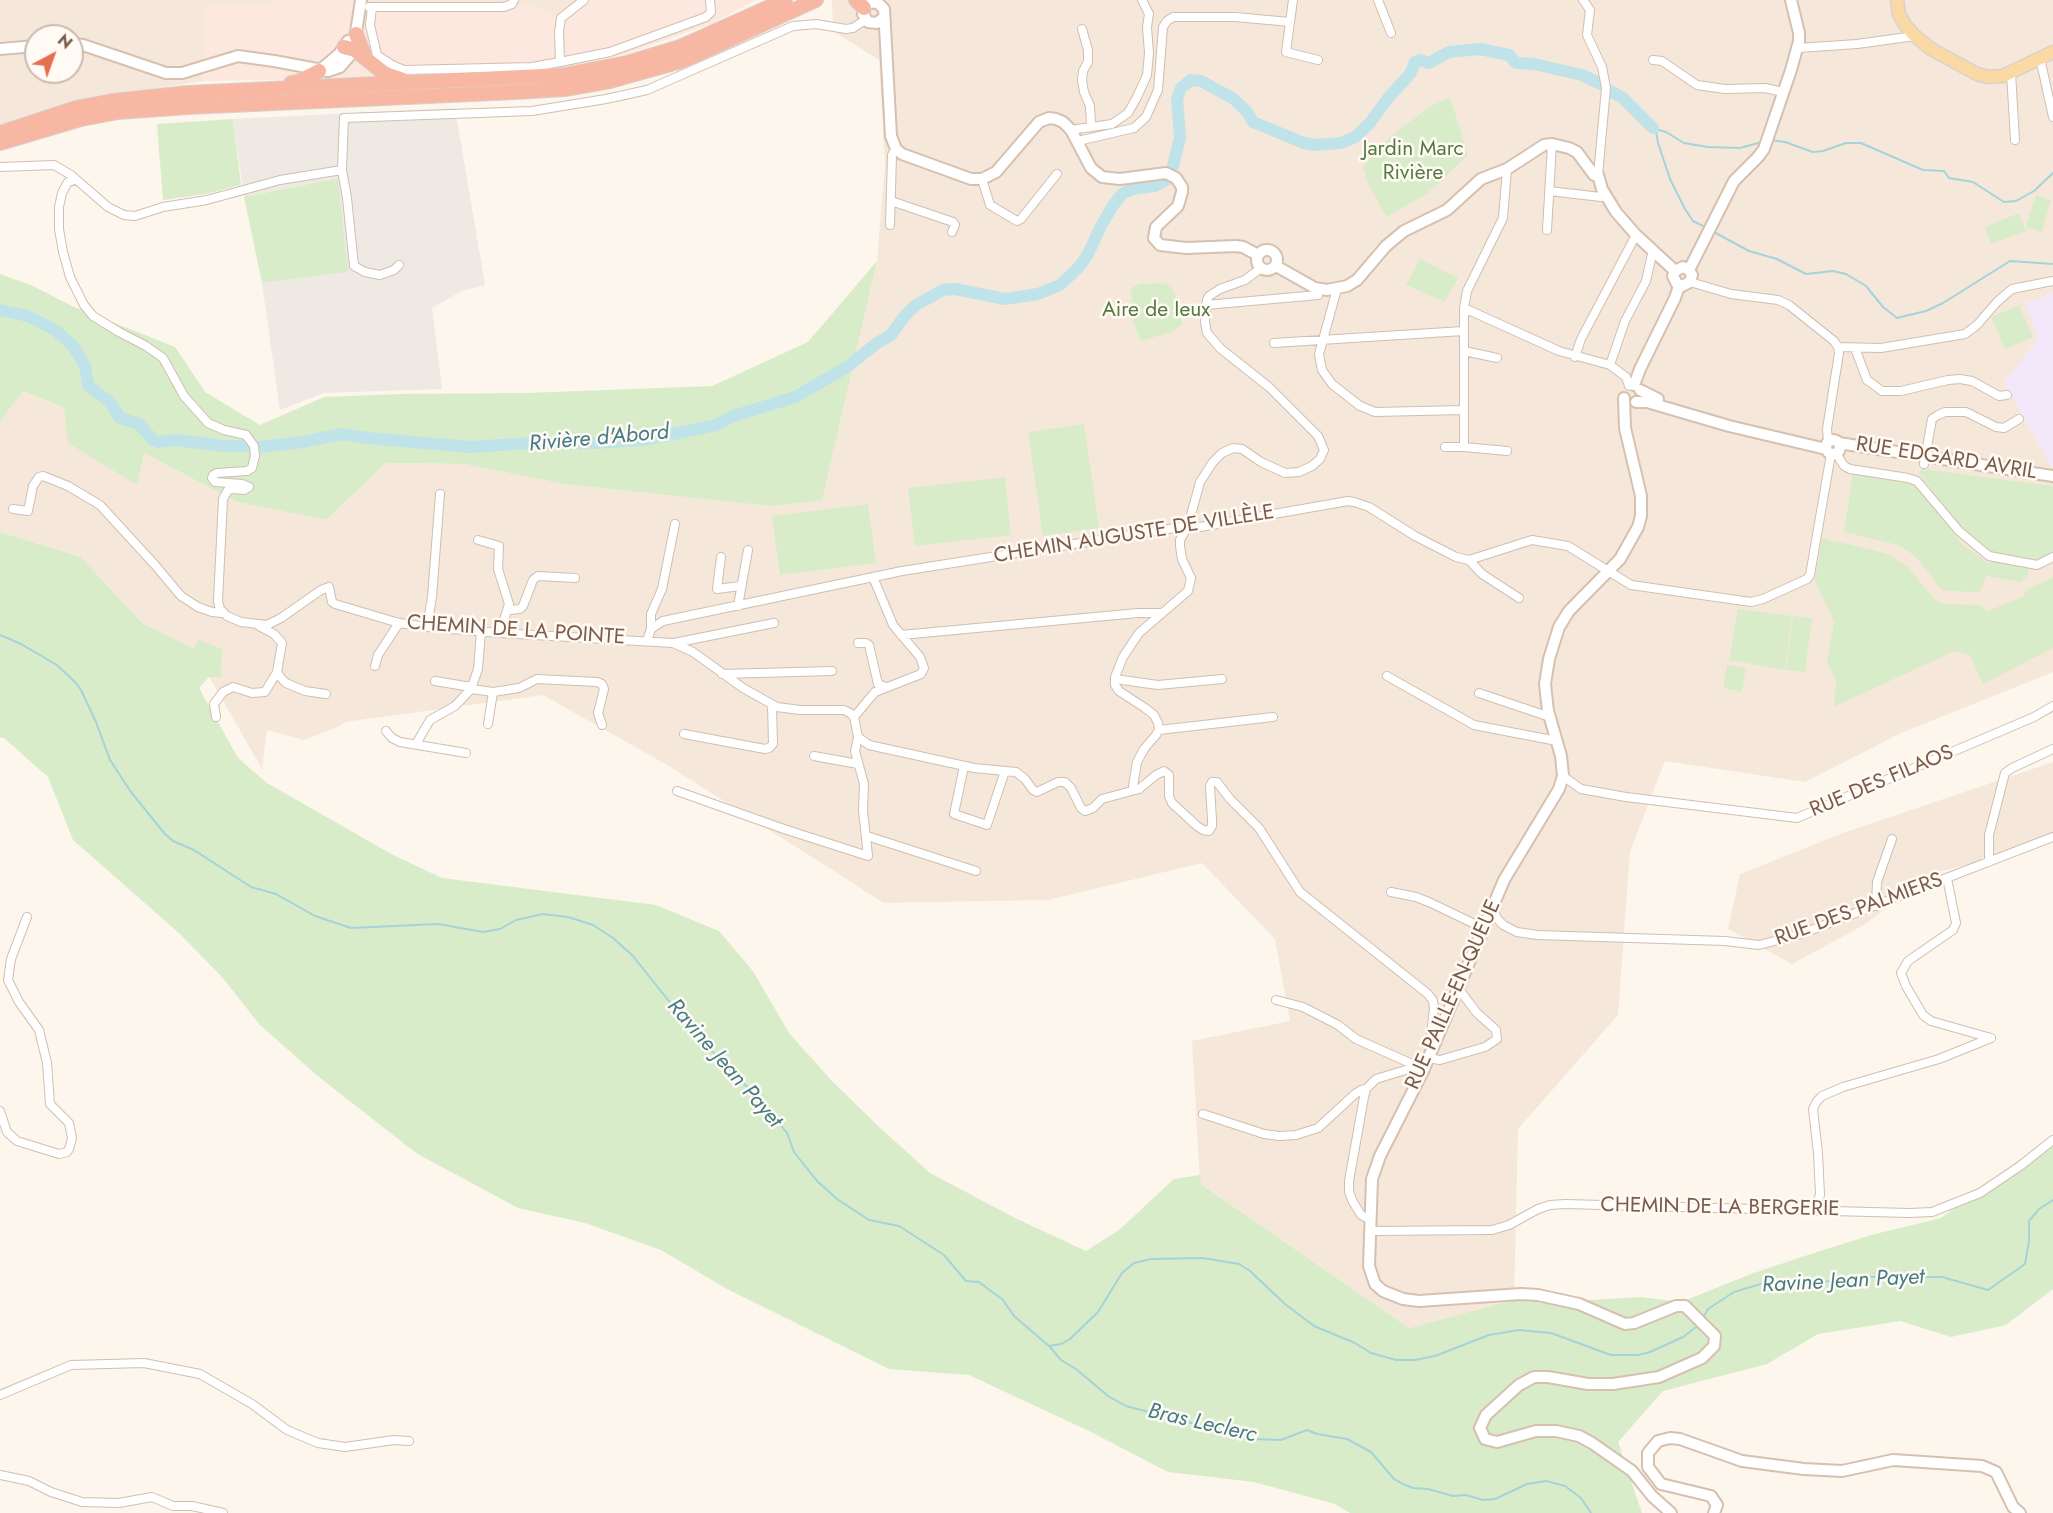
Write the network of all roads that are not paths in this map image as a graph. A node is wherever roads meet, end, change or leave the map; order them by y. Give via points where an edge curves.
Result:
1 (514, 0) edge
2 (584, 0) edge
3 (710, 0) edge
4 (777, 0) edge
5 (785, 0) edge
6 (817, 0) edge
7 (1142, 0) edge
8 (1293, 0) edge
9 (1378, 0) edge
10 (1582, 0) edge
11 (1791, 0) edge
12 (1897, 0) edge
13 (365, 4) edge
14 (873, 9) edge
15 (764, 17) junction
16 (1290, 22) junction
17 (370, 25) junction
18 (357, 29) junction
19 (1082, 29) dead end
20 (1391, 33) dead end
21 (1915, 36) junction
22 (84, 45) edge
23 (24, 47) edge
24 (1798, 48) junction
25 (0, 49) edge
26 (354, 51) junction
27 (2053, 52) edge
28 (2040, 58) junction
29 (1318, 60) dead end
30 (1653, 60) dead end
31 (560, 62) junction
32 (319, 71) junction
33 (2011, 73) junction
34 (543, 76) junction
35 (1783, 92) junction
36 (187, 93) junction
37 (2053, 117) edge
38 (1090, 126) junction
39 (1071, 130) junction
40 (0, 133) edge
41 (2015, 140) dead end
42 (1078, 141) junction
43 (0, 143) edge
44 (1552, 144) junction
45 (896, 150) junction
46 (0, 167) edge
47 (1507, 169) junction
48 (342, 170) junction
49 (1057, 174) dead end
50 (1598, 176) junction
51 (982, 179) junction
52 (75, 180) junction
53 (1549, 192) junction
54 (1605, 195) junction
55 (891, 201) junction
56 (890, 225) dead end
57 (1547, 230) dead end
58 (952, 232) dead end
59 (1636, 235) junction
60 (1653, 249) junction
61 (1258, 255) junction
62 (399, 265) dead end
63 (1276, 266) junction
64 (1261, 268) junction
65 (1675, 270) junction
66 (1689, 270) junction
67 (2053, 281) edge
68 (1685, 284) junction
69 (1327, 291) junction
70 (1206, 305) junction
71 (1464, 308) junction
72 (1463, 331) junction
73 (1324, 339) junction
74 (1274, 342) dead end
75 (1838, 347) junction
76 (1855, 348) junction
77 (1464, 351) junction
78 (1575, 357) junction
79 (1497, 358) dead end
80 (1610, 365) junction
81 (1634, 387) junction
82 (2007, 395) dead end
83 (1631, 401) junction
84 (1464, 410) junction
85 (2019, 419) dead end
86 (1445, 447) dead end
87 (1464, 447) junction
88 (1832, 447) junction
89 (1507, 451) dead end
90 (1924, 461) junction
91 (2053, 476) edge
92 (2053, 482) edge
93 (440, 494) dead end
94 (13, 509) dead end
95 (675, 524) dead end
96 (1188, 526) junction
97 (478, 540) dead end
98 (748, 549) dead end
99 (721, 557) dead end
100 (2053, 557) edge
101 (1469, 560) junction
102 (1610, 571) junction
103 (873, 577) junction
104 (575, 578) dead end
105 (741, 586) junction
106 (1519, 598) dead end
107 (738, 606) junction
108 (509, 610) junction
109 (222, 613) junction
110 (1162, 613) junction
111 (399, 623) junction
112 (774, 623) dead end
113 (255, 624) junction
114 (427, 627) junction
115 (651, 629) junction
116 (481, 632) junction
117 (500, 633) junction
118 (901, 636) junction
119 (647, 641) junction
120 (673, 643) junction
121 (858, 643) dead end
122 (375, 666) dead end
123 (832, 671) dead end
124 (277, 672) junction
125 (721, 674) junction
126 (1388, 675) dead end
127 (1115, 679) junction
128 (1222, 679) dead end
129 (435, 681) dead end
130 (886, 687) junction
131 (471, 688) junction
132 (493, 692) junction
133 (1479, 693) dead end
134 (326, 694) dead end
135 (772, 705) junction
136 (2053, 706) edge
137 (216, 717) dead end
138 (854, 717) junction
139 (1273, 717) dead end
140 (1550, 717) junction
141 (488, 724) dead end
142 (602, 725) dead end
143 (1159, 730) junction
144 (386, 731) dead end
145 (684, 734) dead end
146 (858, 737) junction
147 (1557, 741) junction
148 (416, 744) junction
149 (2053, 749) edge
150 (466, 753) dead end
151 (814, 756) dead end
152 (858, 764) junction
153 (964, 766) junction
154 (1005, 771) junction
155 (1563, 776) junction
156 (1140, 789) junction
157 (677, 791) dead end
158 (867, 836) junction
159 (2053, 837) edge
160 (1892, 840) dead end
161 (1989, 862) junction
162 (976, 871) dead end
163 (1947, 878) junction
164 (1391, 892) dead end
165 (1492, 906) junction
166 (1876, 906) junction
167 (27, 917) dead end
168 (1483, 928) junction
169 (1458, 988) junction
170 (1276, 1000) dead end
171 (1430, 1053) junction
172 (1417, 1069) junction
173 (1366, 1089) junction
174 (0, 1111) edge
175 (1203, 1114) dead end
176 (2053, 1140) edge
177 (1813, 1210) junction
178 (1371, 1220) junction
179 (1371, 1231) junction
180 (0, 1395) edge
181 (409, 1441) dead end
182 (0, 1475) edge
183 (223, 1513) edge
184 (1671, 1513) edge
185 (1714, 1513) edge
186 (2020, 1513) edge

1 - 13 street via 504,7
2 - 31 street via 561,18
3 - 31 street via 711,12 706,18 610,52
4 - 15 highway
5 - 15 highway
6 - 15 highway
7 - 38 street via 1149,14 1149,53 1143,86 1121,119
8 - 16 street
9 - 20 street
10 - 50 street via 1590,10 1587,35 1602,67 1606,88
11 - 24 main road via 1799,33
12 - 21 main road via 1899,15
13 - 17 street
13 - 18 main road
14 - 45 main road via 884,35 891,136
14 - 48 street via 853,28 793,26 647,90 606,99 532,111 344,118
15 - 34 highway via 647,57
15 - 43 highway via 685,60 630,77 565,89 118,112
16 - 29 street via 1286,52
16 - 42 street via 1180,16 1167,21 1161,37 1158,90 1146,117 1134,128
17 - 18 street
17 - 31 street via 377,55 404,70 532,67
18 - 26 highway
18 - 26 main road
19 - 38 street via 1089,56 1082,80 1090,106
21 - 24 street via 1857,45
21 - 33 main road via 1977,74 1996,77
22 - 32 main road via 166,74 238,56
23 - 25 main road
24 - 35 main road
26 - 32 main road via 340,67
26 - 34 highway via 396,79
27 - 28 main road
28 - 33 main road
28 - 37 street
30 - 35 street via 1662,61 1696,85
32 - 36 highway via 300,81 265,87
33 - 41 street
34 - 36 highway
35 - 66 main road via 1764,149 1734,181
36 - 40 highway via 76,108
38 - 39 street
39 - 42 main road
39 - 51 main road via 1056,119 1039,122 996,172
42 - 61 main road via 1090,168 1102,177 1120,179 1166,173 1176,178 1182,192 1178,206 1156,227 1154,238 1160,245 1236,246
44 - 47 main road via 1532,151
44 - 50 main road via 1577,152
44 - 53 street
45 - 51 main road via 971,179
45 - 55 street via 892,155
46 - 52 street via 54,165
47 - 69 main road via 1481,180 1447,210 1404,231 1358,280
47 - 71 street via 1503,218 1467,291
48 - 52 street via 280,180 135,216 108,207
48 - 62 street via 354,266 380,275
49 - 51 street via 1017,221 990,205
50 - 54 main road
52 - 109 street via 68,182 62,194 59,229 70,277 84,305 93,316 163,358 184,396 208,423 246,435 254,446 252,468 217,473 212,478 215,482 249,487 228,490 223,499 218,591
53 - 54 street
53 - 57 street
54 - 59 main road
55 - 56 street
55 - 58 street via 953,222
59 - 60 main road
59 - 78 street
60 - 65 main road
60 - 80 street via 1646,281 1625,321
61 - 63 main road via 1263,250 1272,250 1278,259
61 - 64 main road
63 - 64 main road via 1270,270
63 - 69 main road via 1305,284
64 - 70 street via 1245,280 1213,292
65 - 66 main road
65 - 68 main road via 1673,279
66 - 68 main road via 1692,275
67 - 76 street via 2012,290 1965,334 1881,348
68 - 75 street via 1778,300
68 - 81 main road
69 - 70 street
69 - 73 street
70 - 96 street via 1207,333 1212,340 1291,408 1318,436 1324,450 1312,466 1284,473 1242,449 1227,450 1200,482
71 - 72 street
71 - 78 street
72 - 73 street
72 - 77 street
73 - 74 street
73 - 84 street via 1319,354 1322,370 1332,384 1360,406 1376,412
75 - 76 street
75 - 88 street via 1827,429
76 - 82 street via 1867,380 1882,391 1960,379 1999,396
77 - 79 street
77 - 84 street
78 - 80 street
80 - 81 street
81 - 83 main road via 1641,396
81 - 83 main road via 1624,392
81 - 88 main road, RUE EDGARD AVRIL via 1658,399
83 - 88 main road, RUE EDGARD AVRIL
83 - 102 main road via 1625,421 1641,496 1641,516 1629,545
84 - 87 street
85 - 90 street via 2004,428 1966,412 1938,414 1932,420
86 - 87 street
87 - 89 street
88 - 90 main road, RUE EDGARD AVRIL
88 - 100 street via 1850,469 1917,481 1959,531 1989,556 2037,565
88 - 102 street via 1812,570 1807,579 1751,602 1631,585
90 - 91 main road, RUE EDGARD AVRIL
90 - 92 main road, RUE EDGARD AVRIL
93 - 114 street
94 - 109 street via 28,511 39,477 68,486 95,501 181,596 198,607
95 - 115 street via 662,589 651,614
96 - 101 street, CHEMIN AUGUSTE DE VILLÈLE via 1354,501 1443,552
96 - 103 street, CHEMIN AUGUSTE DE VILLÈLE
96 - 110 street via 1180,546 1191,586
97 - 108 street via 499,546 498,569
98 - 105 street
99 - 105 street via 717,589
101 - 102 street via 1532,540 1568,546
101 - 106 street via 1487,578
102 - 140 main road via 1569,611 1559,627 1545,684
103 - 107 street, CHEMIN AUGUSTE DE VILLÈLE
103 - 118 street
104 - 108 street via 538,576 523,606
105 - 107 street
107 - 115 street, CHEMIN AUGUSTE DE VILLÈLE via 663,621
108 - 117 street
109 - 113 street
110 - 118 street
110 - 127 street via 1135,638
111 - 113 street, CHEMIN DE LA POINTE via 334,604 329,587 274,622
111 - 114 street, CHEMIN DE LA POINTE
111 - 122 street via 378,654
112 - 120 street
113 - 124 street via 282,643
114 - 116 street, CHEMIN DE LA POINTE
115 - 119 street
116 - 117 street, CHEMIN DE LA POINTE
116 - 131 street via 478,669
117 - 119 street, CHEMIN DE LA POINTE
118 - 130 street via 920,657 924,668 921,674
119 - 120 street, CHEMIN DE LA POINTE
120 - 125 street, CHEMIN DE LA POINTE via 693,652
121 - 130 street via 869,645 878,684
123 - 125 street
124 - 134 street via 296,688
124 - 137 street via 265,692 233,687 223,692 214,704
125 - 135 street, CHEMIN DE LA POINTE
126 - 147 street via 1474,725
127 - 128 street via 1158,685
127 - 143 street via 1119,691 1154,715
129 - 131 street
130 - 138 street via 875,692
131 - 132 street
131 - 148 street via 455,706 430,720
132 - 141 street
132 - 142 street via 519,688 537,679 597,682 604,689 598,713
133 - 140 street
135 - 138 street, CHEMIN DE LA POINTE via 800,710 844,710
135 - 145 street via 773,744 769,748
136 - 155 street, RUE DES FILAOS via 1797,818 1581,789
138 - 146 street
139 - 143 street
140 - 147 main road
143 - 156 street via 1137,762 1133,786
144 - 148 street via 400,742
146 - 152 street
146 - 153 street via 869,745
147 - 155 main road
148 - 150 street
149 - 161 street via 2005,773 1989,835
151 - 152 street
152 - 158 street via 864,784
153 - 154 street
153 - 154 street via 953,813 987,825
154 - 156 street via 1019,774 1037,792 1065,782 1085,811 1106,798
155 - 165 main road, RUE PAILLE-EN-QUEUE
156 - 171 street via 1162,771 1166,772 1172,804 1197,826 1209,831 1210,786 1214,782 1221,786 1258,828 1300,892 1428,994 1434,1008
157 - 158 street via 867,856
158 - 162 street
159 - 161 street, RUE DES PALMIERS
160 - 166 street via 1877,882
161 - 163 street, RUE DES PALMIERS
163 - 166 street, RUE DES PALMIERS
163 - 177 street via 1956,923 1953,930 1908,961 1901,973 1923,1015 1990,1038 1939,1059 1843,1087 1816,1101 1813,1109 1820,1195
164 - 168 street via 1424,900
165 - 166 street, RUE DES PALMIERS via 1503,925 1517,932 1750,945 1802,934
165 - 168 main road, RUE PAILLE-EN-QUEUE
167 - 174 street via 11,959 8,980 39,1030 47,1063 50,1104 69,1124 69,1149 59,1154 17,1141 7,1132
168 - 169 main road, RUE PAILLE-EN-QUEUE
169 - 171 main road, RUE PAILLE-EN-QUEUE
169 - 171 street via 1496,1030 1497,1039 1485,1047 1440,1060
170 - 172 street via 1303,1007
171 - 172 main road, RUE PAILLE-EN-QUEUE
172 - 173 street via 1376,1079
172 - 178 main road, RUE PAILLE-EN-QUEUE via 1372,1179
173 - 175 street via 1318,1128 1296,1135 1264,1134
173 - 178 street via 1349,1181 1353,1202 1361,1215
176 - 177 street, CHEMIN DE LA BERGERIE via 1980,1193 1932,1212
177 - 179 street, CHEMIN DE LA BERGERIE via 1550,1205 1492,1230
178 - 179 main road, RUE PAILLE-EN-QUEUE
179 - 184 main road, RUE PAILLE-EN-QUEUE via 1370,1266 1375,1284 1403,1299 1538,1295 1579,1304 1625,1324 1685,1306 1715,1336 1714,1346 1702,1358 1659,1377 1602,1385 1534,1377 1519,1385 1486,1415 1480,1428 1485,1438 1497,1443 1536,1431 1579,1436 1632,1471
180 - 181 street via 71,1365 144,1363 200,1374 288,1430 318,1443 345,1447
182 - 183 street via 29,1481 82,1502 119,1503 152,1497 173,1506
185 - 186 main road via 1717,1505 1711,1496 1661,1484 1648,1467 1648,1453 1658,1441 1680,1439 1742,1461 1813,1469 1842,1471 1893,1460 1982,1466 1996,1472 2013,1507

